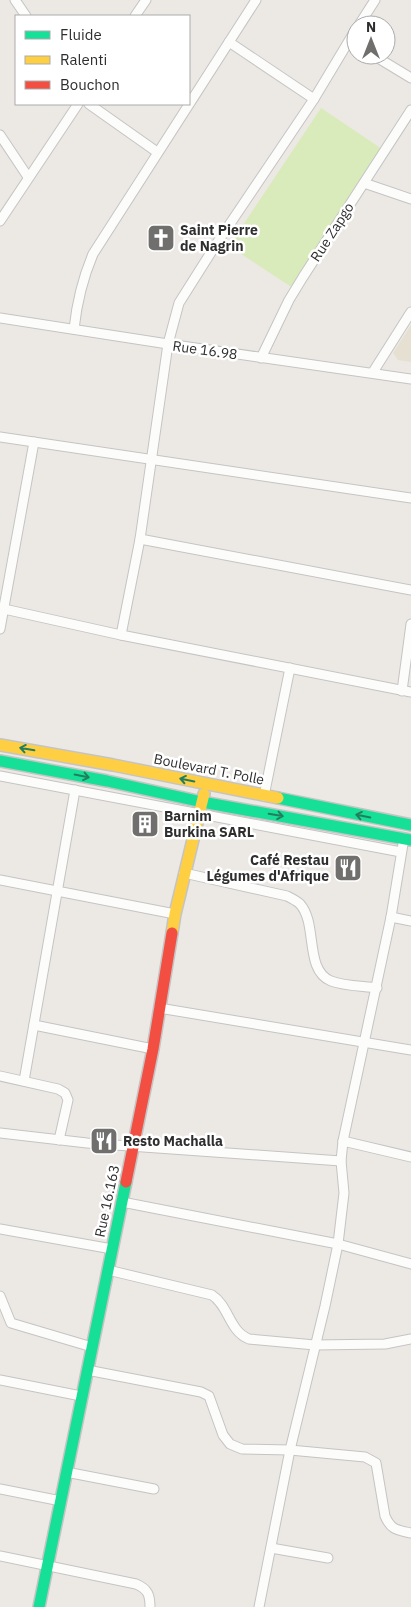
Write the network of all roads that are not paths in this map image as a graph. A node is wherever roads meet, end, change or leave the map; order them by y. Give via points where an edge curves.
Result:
1 (15, 0) edge
2 (146, 0) edge
3 (256, 0) edge
4 (375, 0) edge
5 (25, 15) edge
6 (136, 15) edge
7 (365, 15) edge
8 (229, 42) junction
9 (346, 51) edge
10 (390, 65) edge
11 (411, 78) edge
12 (314, 99) junction
13 (190, 102) edge
14 (77, 105) edge
15 (90, 105) edge
16 (188, 105) edge
17 (411, 110) edge
18 (0, 135) edge
19 (157, 152) junction
20 (28, 177) junction
21 (364, 183) junction
22 (411, 199) edge
23 (0, 221) edge
24 (411, 312) edge
25 (0, 318) edge
26 (74, 329) junction
27 (168, 344) junction
28 (261, 358) junction
29 (373, 372) junction
30 (411, 379) edge
31 (0, 437) edge
32 (34, 442) junction
33 (152, 460) junction
34 (411, 498) edge
35 (140, 539) junction
36 (411, 590) edge
37 (4, 609) junction
38 (411, 624) edge
39 (0, 629) edge
40 (121, 636) junction
41 (290, 668) junction
42 (406, 692) edge
43 (0, 744) edge
44 (0, 761) edge
45 (0, 776) edge
46 (206, 784) junction
47 (75, 790) junction
48 (264, 796) junction
49 (202, 802) junction
50 (199, 814) junction
51 (411, 825) edge
52 (408, 839) edge
53 (401, 852) junction
54 (184, 873) junction
55 (0, 880) edge
56 (57, 891) junction
57 (175, 914) junction
58 (391, 918) junction
59 (411, 921) edge
60 (377, 988) junction
61 (159, 1008) junction
62 (34, 1025) junction
63 (365, 1042) junction
64 (153, 1050) junction
65 (411, 1050) edge
66 (0, 1076) edge
67 (24, 1081) junction
68 (0, 1133) edge
69 (59, 1140) junction
70 (343, 1141) junction
71 (134, 1146) junction
72 (411, 1157) edge
73 (341, 1161) junction
74 (122, 1202) junction
75 (0, 1229) edge
76 (338, 1244) junction
77 (112, 1249) junction
78 (411, 1264) edge
79 (108, 1270) junction
80 (0, 1296) edge
81 (411, 1339) edge
82 (314, 1345) junction
83 (92, 1347) junction
84 (88, 1370) junction
85 (0, 1380) edge
86 (81, 1396) junction
87 (290, 1450) junction
88 (66, 1472) junction
89 (0, 1489) edge
90 (154, 1489) dead end
91 (60, 1501) junction
92 (411, 1533) edge
93 (271, 1548) junction
94 (0, 1556) edge
95 (328, 1558) dead end
96 (47, 1566) junction
97 (39, 1607) edge
98 (150, 1607) edge
99 (260, 1607) edge

1 - 5 street
2 - 6 street
3 - 8 street
4 - 7 street
8 - 12 street
8 - 13 street
9 - 12 street
10 - 11 street
12 - 27 street via 182,297
14 - 20 street
15 - 19 street
16 - 19 street
17 - 21 street, Rue Zapgo
18 - 20 street
19 - 26 street via 93,254 77,300
20 - 23 street
21 - 22 street
21 - 28 street, Rue Zapgo via 288,300
24 - 29 street
25 - 26 street, Rue 16.98
26 - 27 street, Rue 16.98
27 - 28 street, Rue 16.98
27 - 33 street
28 - 29 street, Rue 16.98
29 - 30 street, Rue 16.98
31 - 32 street
32 - 33 street
32 - 37 street
33 - 34 street
33 - 35 street
35 - 36 street
35 - 40 street
37 - 39 street
37 - 40 street
38 - 42 street
40 - 41 street
41 - 42 street
41 - 48 street
46 -> 43 main road, Boulevard T. Polle
44 -> 49 main road
45 - 47 street
46 - 48 main road, Boulevard T. Polle
46 - 49 main road, Rue 16.163
47 - 50 street
47 - 56 street
51 -> 48 main road, Boulevard T. Polle
49 - 50 main road, Rue 16.163
49 -> 52 main road
50 - 53 street
50 - 54 main road, Rue 16.163
52 - 53 street
53 - 58 street
54 - 57 main road, Rue 16.163
54 - 60 street via 287,896 300,904 306,914 316,966 322,975 330,981
55 - 56 street
56 - 57 street
56 - 62 street
57 - 61 main road, Rue 16.163
58 - 59 street
58 - 60 street
60 - 63 street
61 - 63 street
61 - 64 main road, Rue 16.163
62 - 64 street
62 - 67 street
63 - 65 street
63 - 70 street
64 - 71 main road, Rue 16.163
66 - 67 street
67 - 69 street via 64,1093 68,1100
68 - 69 street
69 - 71 street
70 - 72 street
70 - 73 street
71 - 73 street
71 - 74 main road, Rue 16.163
73 - 76 street via 344,1194
74 - 76 street
74 - 77 main road, Rue 16.163
75 - 77 street
76 - 78 street
76 - 82 street
77 - 79 main road, Rue 16.163
79 - 82 street via 212,1295 236,1330 249,1339
79 - 83 main road, Rue 16.163
80 - 83 street via 11,1323
81 - 82 street via 385,1344
82 - 87 street
83 - 84 main road, Rue 16.163
84 - 86 main road, Rue 16.163
84 - 87 street via 201,1392 210,1396 230,1444 242,1449
85 - 86 street
86 - 88 main road, Rue 16.163
87 - 92 street via 372,1460 376,1463 388,1524 395,1530
87 - 93 street
88 - 90 street
88 - 91 main road, Rue 16.163
89 - 91 street
91 - 96 main road, Rue 16.163
93 - 95 street
93 - 99 street
94 - 96 street
96 - 97 main road, Rue 16.163
96 - 98 street via 136,1584 147,1590

